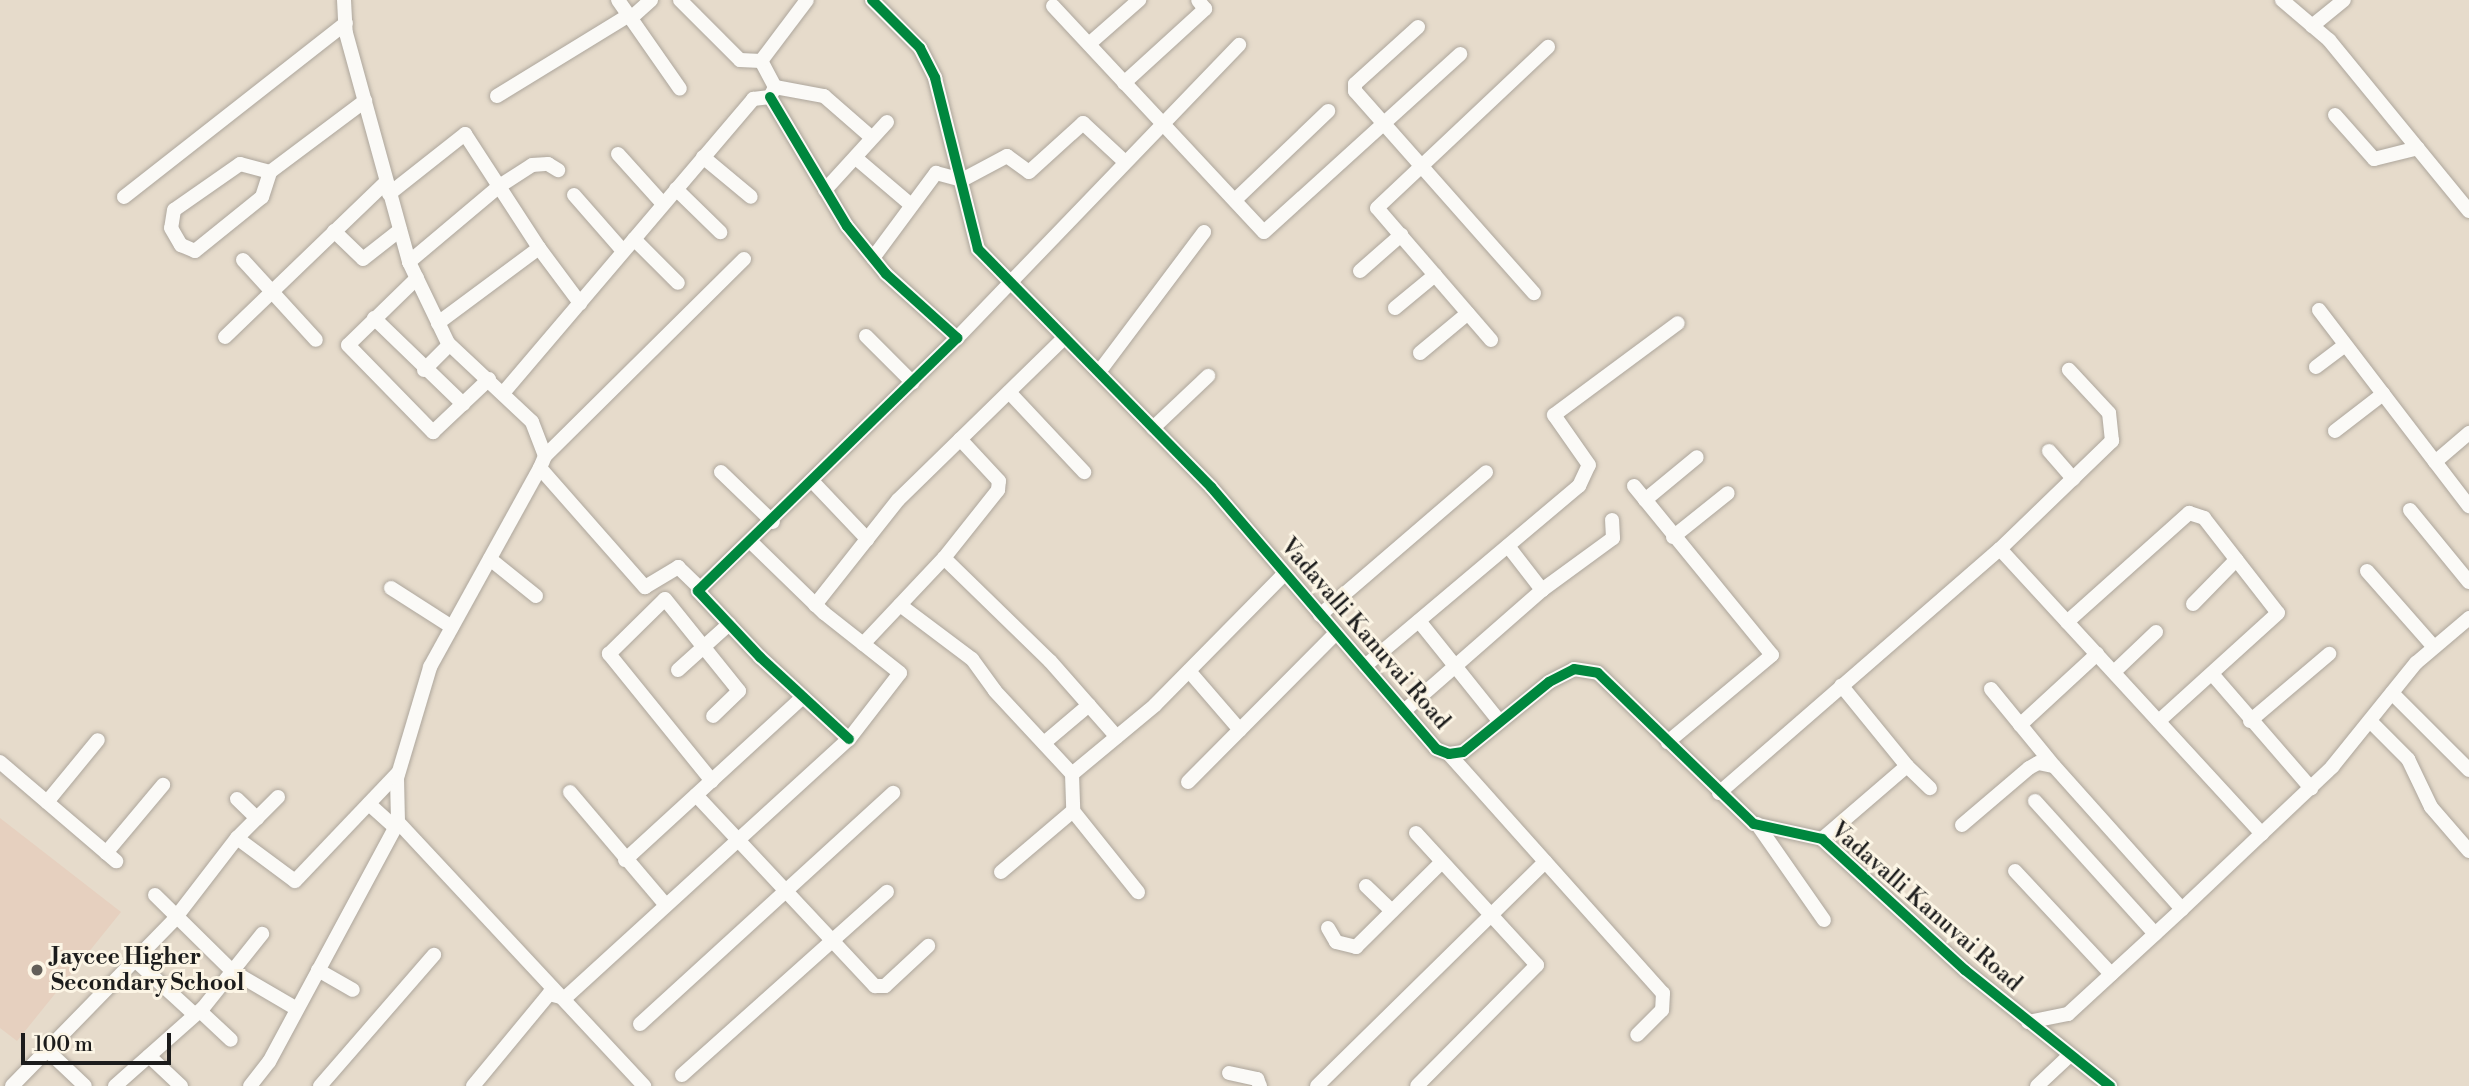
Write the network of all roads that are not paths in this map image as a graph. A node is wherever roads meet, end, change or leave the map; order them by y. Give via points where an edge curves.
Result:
1 (344, 0) edge
2 (618, 0) edge
3 (651, 0) edge
4 (680, 0) edge
5 (807, 0) edge
6 (872, 0) edge
7 (1139, 0) edge
8 (1198, 0) edge
9 (2282, 0) edge
10 (2344, 0) edge
11 (1053, 6) dead end
12 (630, 17) junction
13 (346, 23) junction
14 (2312, 26) junction
15 (1418, 27) dead end
16 (1089, 44) junction
17 (1239, 45) dead end
18 (1548, 47) dead end
19 (1460, 54) dead end
20 (761, 61) junction
21 (1124, 83) junction
22 (680, 89) dead end
23 (772, 92) junction
24 (497, 96) dead end
25 (365, 101) junction
26 (1328, 111) dead end
27 (2335, 114) dead end
28 (887, 122) dead end
29 (1161, 123) junction
30 (1382, 125) junction
31 (871, 137) junction
32 (2418, 148) junction
33 (618, 154) dead end
34 (703, 157) junction
35 (857, 159) junction
36 (1124, 161) junction
37 (1420, 168) junction
38 (558, 170) dead end
39 (270, 172) junction
40 (962, 180) junction
41 (498, 187) junction
42 (388, 188) junction
43 (676, 189) junction
44 (825, 190) junction
45 (573, 195) dead end
46 (124, 197) dead end
47 (751, 197) dead end
48 (1234, 200) junction
49 (663, 204) junction
50 (911, 205) junction
51 (2469, 211) edge
52 (400, 230) junction
53 (334, 231) junction
54 (720, 232) dead end
55 (1204, 232) dead end
56 (1401, 235) junction
57 (634, 239) junction
58 (539, 248) junction
59 (623, 251) junction
60 (873, 258) junction
61 (744, 259) dead end
62 (243, 260) dead end
63 (409, 262) junction
64 (1360, 271) dead end
65 (1435, 275) junction
66 (416, 278) junction
67 (1010, 281) junction
68 (678, 283) dead end
69 (272, 292) junction
70 (1534, 293) dead end
71 (580, 303) junction
72 (1395, 308) dead end
73 (2319, 310) dead end
74 (1468, 313) junction
75 (374, 318) junction
76 (438, 323) junction
77 (1678, 323) dead end
78 (866, 336) dead end
79 (225, 337) dead end
80 (1065, 337) junction
81 (957, 338) junction
82 (316, 340) dead end
83 (1491, 340) dead end
84 (449, 345) junction
85 (2344, 346) junction
86 (1420, 353) dead end
87 (2316, 367) dead end
88 (424, 370) junction
89 (2069, 370) dead end
90 (1099, 372) junction
91 (1208, 376) dead end
92 (489, 379) junction
93 (913, 383) junction
94 (1009, 391) junction
95 (504, 392) junction
96 (2383, 394) junction
97 (463, 404) junction
98 (1153, 428) junction
99 (2335, 431) dead end
100 (2469, 433) edge
101 (960, 439) junction
102 (2049, 451) dead end
103 (1697, 457) dead end
104 (543, 462) junction
105 (2435, 462) junction
106 (722, 472) dead end
107 (1084, 472) dead end
108 (1486, 472) dead end
109 (2073, 479) junction
110 (813, 482) junction
111 (1634, 486) dead end
112 (1728, 493) dead end
113 (1645, 500) junction
114 (2469, 506) edge
115 (2410, 510) dead end
116 (1612, 520) dead end
117 (773, 522) junction
118 (1674, 537) junction
119 (867, 539) junction
120 (751, 542) junction
121 (1508, 546) junction
122 (2000, 549) junction
123 (944, 558) junction
124 (490, 559) junction
125 (2236, 560) junction
126 (2367, 571) dead end
127 (1285, 573) junction
128 (2469, 582) edge
129 (391, 588) dead end
130 (701, 589) junction
131 (1542, 590) junction
132 (536, 596) dead end
133 (2193, 604) dead end
134 (816, 605) junction
135 (900, 605) junction
136 (1320, 615) junction
137 (2469, 618) edge
138 (1419, 621) junction
139 (2067, 622) junction
140 (729, 624) junction
141 (452, 627) junction
142 (2156, 632) dead end
143 (1336, 633) junction
144 (863, 644) junction
145 (704, 647) junction
146 (2434, 647) junction
147 (2097, 654) junction
148 (2329, 654) dead end
149 (1365, 666) junction
150 (1456, 666) junction
151 (678, 670) dead end
152 (1189, 671) junction
153 (2114, 672) junction
154 (2213, 675) junction
155 (1840, 685) junction
156 (1991, 689) dead end
157 (2392, 693) junction
158 (803, 696) junction
159 (1089, 705) junction
160 (1404, 711) junction
161 (713, 716) dead end
162 (2370, 720) junction
163 (2159, 721) junction
164 (2250, 721) junction
165 (1500, 722) junction
166 (2020, 725) junction
167 (1240, 730) junction
168 (1118, 737) junction
169 (849, 738) junction
170 (99, 740) dead end
171 (1668, 742) junction
172 (1044, 743) junction
173 (1449, 754) junction
174 (0, 762) edge
175 (1907, 766) junction
176 (2054, 766) junction
177 (2469, 770) edge
178 (398, 773) junction
179 (1072, 774) junction
180 (712, 780) junction
181 (1188, 782) dead end
182 (163, 785) dead end
183 (1930, 788) dead end
184 (2311, 788) junction
185 (570, 792) dead end
186 (893, 793) dead end
187 (1719, 793) junction
188 (695, 795) junction
189 (278, 797) dead end
190 (237, 799) dead end
191 (2035, 801) dead end
192 (47, 802) junction
193 (369, 804) junction
194 (1073, 811) junction
195 (257, 818) junction
196 (1757, 824) junction
197 (397, 825) junction
198 (1962, 825) dead end
199 (1416, 833) dead end
200 (2262, 834) junction
201 (237, 838) junction
202 (736, 839) junction
203 (1822, 839) junction
204 (2469, 850) edge
205 (625, 860) junction
206 (1545, 862) junction
207 (1441, 863) junction
208 (2015, 871) dead end
209 (1001, 872) dead end
210 (1366, 886) dead end
211 (786, 892) junction
212 (887, 892) dead end
213 (1138, 892) dead end
214 (155, 895) dead end
215 (664, 903) junction
216 (2182, 909) junction
217 (1392, 911) junction
218 (178, 915) junction
219 (1492, 915) junction
220 (1824, 920) dead end
221 (1328, 928) dead end
222 (262, 934) dead end
223 (2155, 934) junction
224 (832, 942) junction
225 (928, 946) dead end
226 (434, 955) dead end
227 (135, 960) junction
228 (317, 970) junction
229 (232, 971) junction
230 (2111, 974) junction
231 (353, 990) dead end
232 (565, 998) junction
233 (297, 1009) junction
234 (197, 1013) junction
235 (2068, 1014) junction
236 (2028, 1022) junction
237 (640, 1024) dead end
238 (1637, 1035) dead end
239 (2045, 1036) junction
240 (231, 1040) dead end
241 (47, 1051) junction
242 (149, 1056) junction
243 (2068, 1056) junction
244 (1229, 1073) dead end
245 (682, 1075) dead end
246 (12, 1086) edge
247 (85, 1086) edge
248 (115, 1086) edge
249 (181, 1086) edge
250 (250, 1086) edge
251 (320, 1086) edge
252 (473, 1086) edge
253 (644, 1086) edge
254 (1260, 1086) edge
255 (1317, 1086) edge
256 (1417, 1086) edge
257 (2037, 1086) edge
258 (2110, 1086) edge

1 - 13 street
2 - 12 street
3 - 12 street
4 - 20 street via 740,60
5 - 20 street
6 - 40 street, Vadavalli Kanuvai Road via 920,48 935,78
7 - 16 street
8 - 21 street via 1205,9
9 - 14 street
10 - 14 street
11 - 16 street
12 - 22 street
12 - 24 street
13 - 25 street
13 - 46 street
14 - 32 street via 2329,40
15 - 30 street via 1355,84
16 - 21 street
17 - 29 street
18 - 37 street
19 - 30 street
20 - 23 street
21 - 29 street
23 - 31 street via 824,96
23 - 34 street via 753,99
23 - 44 street
25 - 39 street
25 - 42 street
26 - 48 street
27 - 32 street via 2374,159
28 - 31 street
29 - 36 street
29 - 48 street
30 - 37 street
30 - 48 street via 1264,232
31 - 35 street
32 - 51 street
33 - 49 street
34 - 43 street
34 - 47 street
35 - 44 street
35 - 50 street
36 - 40 street via 1083,123 1029,172 1007,156
36 - 67 street
37 - 56 street via 1377,208
37 - 70 street
38 - 41 street via 548,164 532,165
39 - 39 street via 262,197 195,251 181,245 171,228 174,211 240,164
40 - 50 street via 936,173
40 - 67 street, Vadavalli Kanuvai Road via 967,220 978,249
41 - 42 street via 465,134
41 - 58 street
41 - 63 street
42 - 52 street
42 - 53 street
43 - 49 street
43 - 54 street
44 - 60 street
45 - 59 street
49 - 57 street
50 - 60 street
52 - 53 street via 363,259
52 - 63 street
53 - 69 street
55 - 90 street
56 - 64 street
56 - 65 street
57 - 59 street
57 - 68 street
58 - 71 street
58 - 76 street
59 - 71 street
60 - 81 street
61 - 104 street
62 - 69 street
63 - 66 street
65 - 72 street
65 - 74 street
66 - 75 street
66 - 76 street
67 - 80 street, Vadavalli Kanuvai Road
67 - 81 street
69 - 79 street
69 - 82 street
71 - 95 street
73 - 85 street
74 - 83 street
74 - 86 street
75 - 88 street
75 - 97 street via 348,345 433,432
76 - 84 street
77 - 121 street via 1554,415 1588,465 1579,486
78 - 93 street
80 - 90 street, Vadavalli Kanuvai Road
80 - 94 street
81 - 93 street
84 - 88 street
84 - 92 street
85 - 87 street
85 - 96 street
88 - 97 street
89 - 109 street via 2109,413 2112,441
90 - 98 street, Vadavalli Kanuvai Road
91 - 98 street
92 - 95 street
92 - 97 street
93 - 110 street
94 - 101 street
94 - 107 street
95 - 104 street via 532,422
96 - 99 street
96 - 105 street
98 - 127 street, Vadavalli Kanuvai Road
100 - 105 street
101 - 119 street via 898,499
101 - 123 street via 999,481 998,490
102 - 109 street
103 - 113 street
104 - 124 street
104 - 130 street via 645,587 678,567
105 - 114 street
106 - 117 street
108 - 136 street
109 - 122 street
110 - 117 street
110 - 119 street
111 - 113 street
112 - 118 street
113 - 118 street
115 - 128 street
116 - 131 street via 1613,538
117 - 120 street
118 - 171 street via 1772,655
119 - 134 street
120 - 130 street
120 - 134 street
121 - 131 street
121 - 138 street
122 - 139 street
122 - 155 street
123 - 135 street
123 - 159 street
124 - 132 street
124 - 141 street
125 - 133 street
125 - 139 street via 2204,518 2189,513
125 - 154 street via 2278,613
126 - 146 street
127 - 136 street, Vadavalli Kanuvai Road
127 - 152 street
129 - 141 street
130 - 140 street
131 - 150 street
134 - 144 street
135 - 144 street
135 - 172 street via 972,659
136 - 143 street, Vadavalli Kanuvai Road
137 - 146 street
138 - 149 street
138 - 150 street
139 - 147 street
140 - 145 street
140 - 158 street
141 - 178 street via 430,667
142 - 153 street
143 - 149 street, Vadavalli Kanuvai Road
143 - 167 street
144 - 169 street via 900,673
145 - 151 street
145 - 161 street via 739,691
145 - 180 street via 665,600 608,654
146 - 157 street
147 - 153 street
147 - 166 street
148 - 164 street
149 - 160 street, Vadavalli Kanuvai Road
150 - 160 street
150 - 165 street
152 - 167 street
152 - 168 street
153 - 163 street
154 - 163 street
154 - 164 street
155 - 175 street
155 - 187 street
156 - 166 street
157 - 162 street
157 - 177 street
158 - 169 street
158 - 180 street
159 - 168 street
159 - 172 street
160 - 173 street, Vadavalli Kanuvai Road via 1436,749
162 - 184 street
162 - 204 street via 2408,759 2431,807
163 - 200 street
164 - 184 street
165 - 171 street, Vadavalli Kanuvai Road via 1549,682 1587,668 1598,673
165 - 173 street, Vadavalli Kanuvai Road via 1463,751
166 - 176 street
167 - 181 street
168 - 179 street
169 - 202 street
170 - 192 street
171 - 187 street, Vadavalli Kanuvai Road
172 - 179 street
173 - 206 street
174 - 192 street
175 - 183 street
175 - 203 street
176 - 198 street via 2038,763 2029,768
176 - 216 street
178 - 193 street
178 - 197 street
179 - 194 street
180 - 188 street
182 - 192 street via 111,857
184 - 200 street
185 - 205 street via 602,824
186 - 211 street
187 - 196 street, Vadavalli Kanuvai Road
188 - 202 street
188 - 205 street
189 - 195 street
190 - 195 street
191 - 223 street
193 - 197 street
193 - 201 street via 295,881
194 - 209 street
194 - 213 street
195 - 201 street
196 - 203 street, Vadavalli Kanuvai Road
196 - 220 street
197 - 228 street
197 - 232 street
199 - 207 street
200 - 216 street
201 - 218 street
202 - 211 street
202 - 215 street
203 - 236 street, Vadavalli Kanuvai Road
205 - 215 street
206 - 219 street
206 - 238 street via 1663,993 1662,1010
207 - 217 street
207 - 219 street
208 - 230 street
210 - 217 street
211 - 224 street
211 - 237 street
212 - 224 street
214 - 218 street
215 - 232 street
216 - 223 street
217 - 221 street via 1356,947 1336,942
218 - 227 street
218 - 229 street
219 - 255 street
219 - 256 street via 1537,965
222 - 229 street
223 - 230 street
224 - 225 street via 880,988
224 - 245 street
226 - 251 street
227 - 234 street
227 - 241 street
228 - 231 street
228 - 233 street
229 - 233 street
229 - 234 street
230 - 235 street
232 - 252 street via 548,994
232 - 253 street
233 - 250 street via 269,1062
234 - 240 street
234 - 242 street
235 - 236 street
235 - 239 street
236 - 239 street, Vadavalli Kanuvai Road
239 - 243 street, Vadavalli Kanuvai Road
241 - 246 street
241 - 247 street
242 - 248 street
242 - 249 street
243 - 257 street
243 - 258 street, Vadavalli Kanuvai Road
244 - 254 street via 1257,1079

